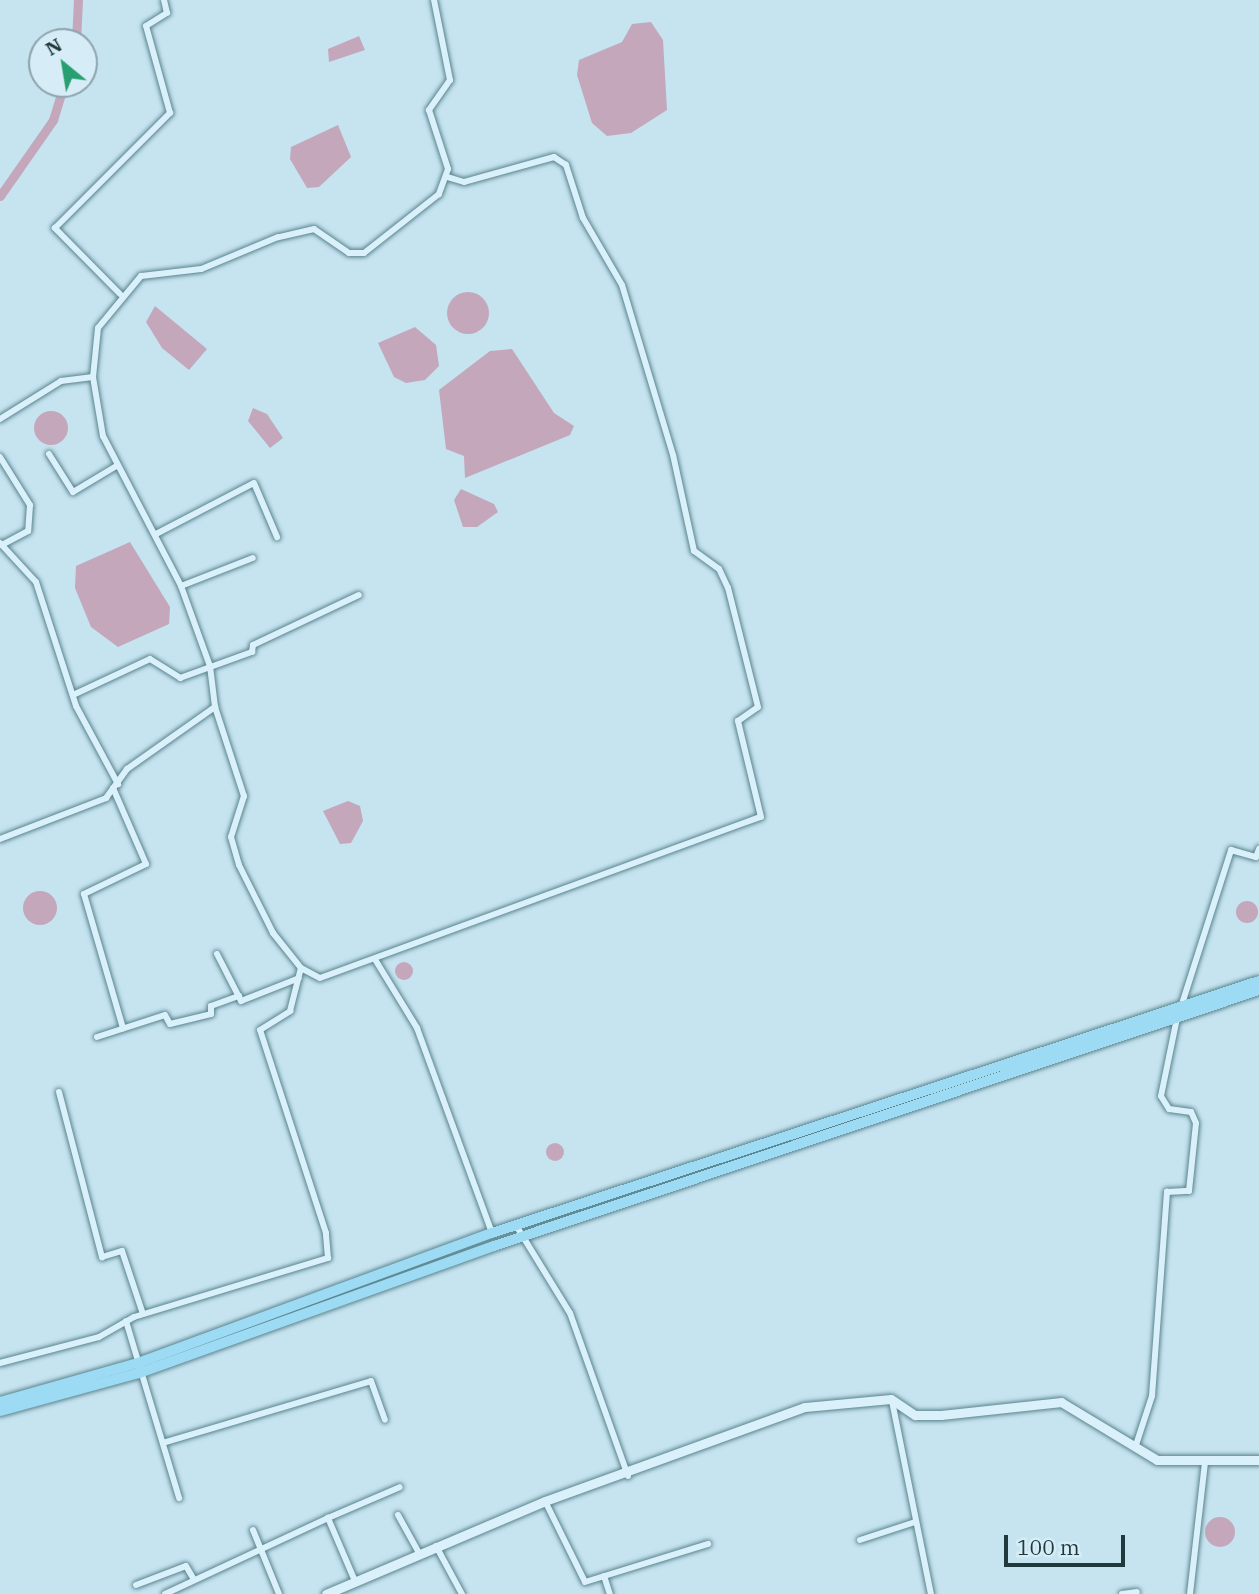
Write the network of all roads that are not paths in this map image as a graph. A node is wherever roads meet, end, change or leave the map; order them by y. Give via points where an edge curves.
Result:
1 (164, 0) edge
2 (434, 0) edge
3 (448, 177) junction
4 (120, 294) junction
5 (93, 377) junction
6 (0, 419) edge
7 (49, 454) dead end
8 (0, 457) edge
9 (118, 465) junction
10 (156, 534) junction
11 (277, 537) dead end
12 (1, 544) edge
13 (253, 558) dead end
14 (181, 586) junction
15 (359, 595) dead end
16 (210, 666) junction
17 (73, 695) junction
18 (215, 707) junction
19 (115, 786) junction
20 (0, 839) edge
21 (1259, 849) edge
22 (217, 954) dead end
23 (376, 961) junction
24 (301, 968) junction
25 (299, 978) junction
26 (1259, 981) edge
27 (1259, 990) edge
28 (239, 996) junction
29 (1181, 1007) junction
30 (1177, 1018) junction
31 (123, 1028) junction
32 (97, 1037) dead end
33 (59, 1092) dead end
34 (517, 1227) junction
35 (492, 1233) junction
36 (521, 1239) junction
37 (144, 1314) junction
38 (126, 1321) junction
39 (0, 1363) edge
40 (139, 1368) junction
41 (891, 1399) junction
42 (0, 1402) edge
43 (0, 1411) edge
44 (385, 1420) dead end
45 (163, 1443) junction
46 (1134, 1450) junction
47 (1259, 1460) edge
48 (1205, 1463) junction
49 (628, 1476) junction
50 (400, 1487) dead end
51 (179, 1498) dead end
52 (545, 1501) junction
53 (398, 1515) dead end
54 (328, 1518) junction
55 (915, 1522) junction
56 (253, 1530) dead end
57 (860, 1540) dead end
58 (708, 1544) dead end
59 (436, 1546) junction
60 (259, 1547) junction
61 (419, 1553) junction
62 (604, 1576) junction
63 (193, 1578) junction
64 (355, 1581) junction
65 (136, 1585) dead end
66 (1137, 1591) dead end
67 (165, 1594) edge
68 (279, 1594) edge
69 (326, 1594) edge
70 (462, 1594) edge
71 (610, 1594) edge
72 (931, 1594) edge
73 (1122, 1594) edge
74 (1189, 1594) edge

1 - 4 street via 167,13 146,26 170,113 55,228
2 - 3 street via 450,80 429,110
3 - 4 street via 439,194 364,253 349,253 321,231 294,231 201,268 141,276
3 - 23 street via 464,181 554,157 566,165 583,218 622,285 673,455 694,551 719,569 728,588 758,708 738,721 761,817
4 - 5 street via 99,328
5 - 6 street via 61,381
5 - 9 street via 103,436
7 - 9 street via 73,492
8 - 12 street via 30,505 28,531
9 - 10 street
10 - 11 street via 254,483
10 - 14 street
12 - 17 street via 36,582
13 - 14 street
14 - 16 street
15 - 16 street via 253,645 252,652
16 - 17 street via 180,678 150,659
16 - 18 street
17 - 19 street
18 - 19 street via 127,769
18 - 24 street via 244,796 232,837 239,865 273,933
19 - 20 street via 106,798
19 - 31 street via 146,864 84,894
21 - 29 street via 1256,858 1231,850
22 - 28 street
23 - 24 street via 320,978
23 - 35 street via 417,1028
24 - 25 street
25 - 28 street via 242,1001
25 - 37 street via 290,1011 260,1030 326,1233 328,1258
26 - 29 main road
27 - 30 main road
28 - 31 street via 211,1006 211,1014 170,1024 166,1015
29 - 30 street
29 - 34 main road
30 - 36 main road
30 - 46 street via 1161,1096 1169,1109 1191,1112 1196,1123 1188,1191 1167,1192 1152,1396
31 - 32 street
33 - 37 street via 102,1257 122,1251
34 - 35 main road
34 - 36 street
35 - 40 main road
36 - 40 main road
36 - 49 street via 570,1313
37 - 38 street
38 - 39 street via 99,1338
38 - 40 street
40 - 42 main road
40 - 43 main road
40 - 45 street
41 - 46 street via 915,1415 1061,1402
41 - 49 street via 805,1407
41 - 55 street via 899,1413
44 - 45 street via 370,1381
45 - 51 street
46 - 48 street via 1157,1460
47 - 48 street
48 - 74 street
49 - 52 street
50 - 54 street
52 - 59 street
52 - 62 street via 585,1582
53 - 61 street
54 - 60 street
54 - 64 street
55 - 57 street
55 - 72 street
56 - 60 street
58 - 62 street
59 - 61 street
59 - 70 street
60 - 63 street
60 - 68 street
61 - 64 street
62 - 71 street
63 - 65 street via 186,1566
63 - 67 street
64 - 69 street
66 - 73 street

